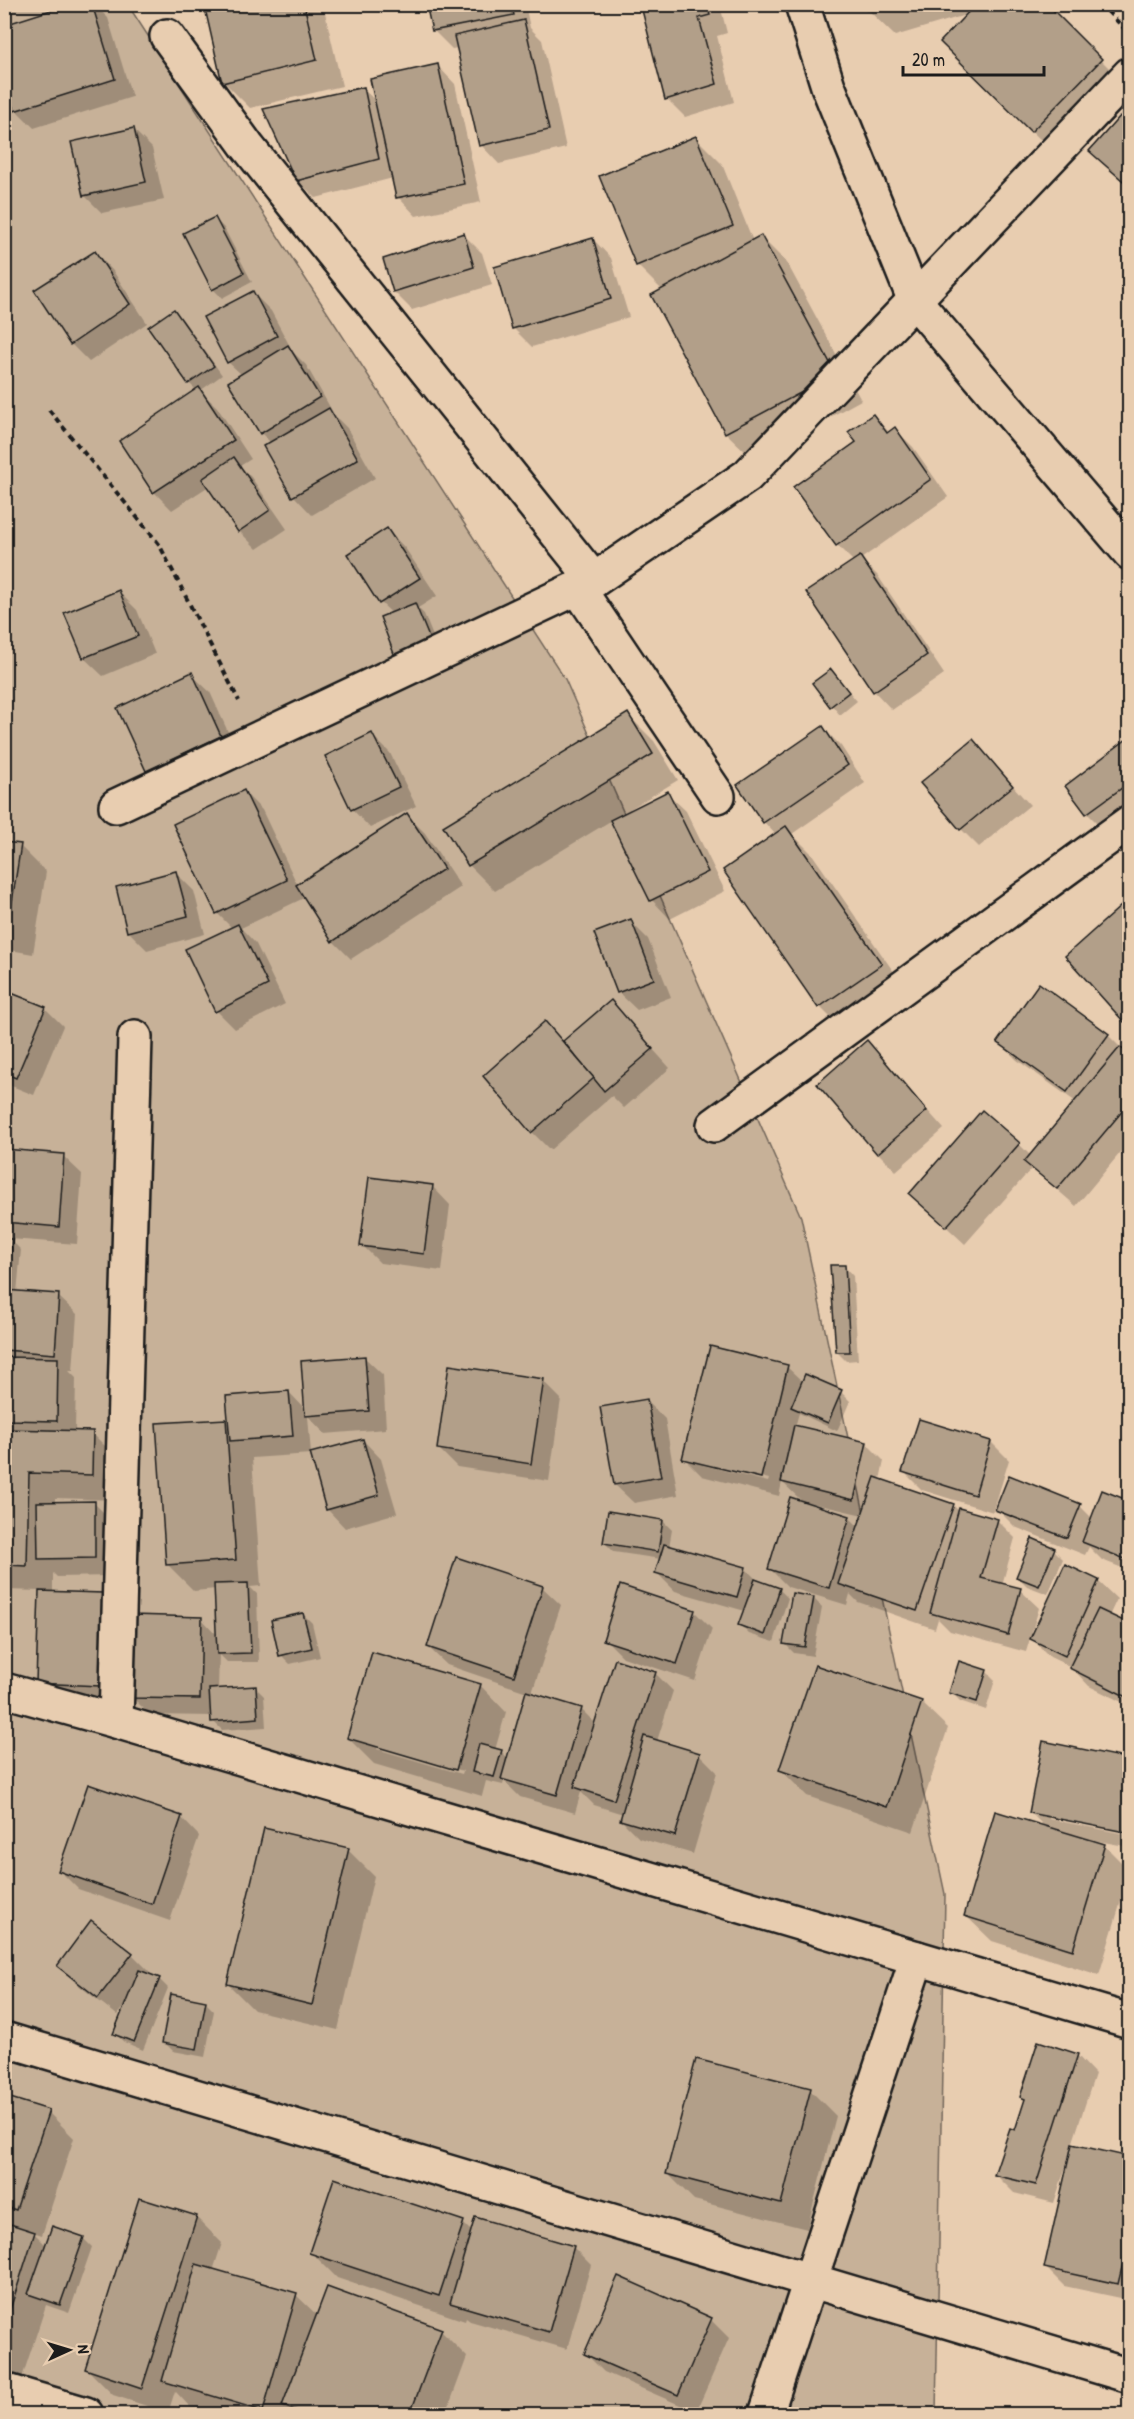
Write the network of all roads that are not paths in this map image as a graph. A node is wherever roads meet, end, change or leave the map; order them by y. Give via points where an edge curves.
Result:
1 (801, 4) edge
2 (167, 36) dead end
3 (1130, 74) edge
4 (915, 301) junction
5 (1130, 553) edge
6 (586, 584) junction
7 (718, 796) dead end
8 (116, 806) dead end
9 (1130, 822) edge
10 (135, 1037) dead end
11 (714, 1125) dead end
12 (4, 1690) edge
13 (116, 1721) junction
14 (917, 1958) junction
15 (1130, 2021) edge
16 (4, 2039) edge
17 (810, 2280) junction
18 (1130, 2376) edge
19 (4, 2390) edge
20 (86, 2415) edge
21 (766, 2415) edge

1 - 4 street via 828,86
2 - 6 street via 247,146
3 - 4 street
4 - 5 street
4 - 6 street via 747,476
6 - 7 street
6 - 8 street
9 - 11 street
10 - 13 street
12 - 13 street
13 - 14 street
14 - 15 street
14 - 17 street
16 - 17 street
17 - 18 street
17 - 21 street
19 - 20 street

